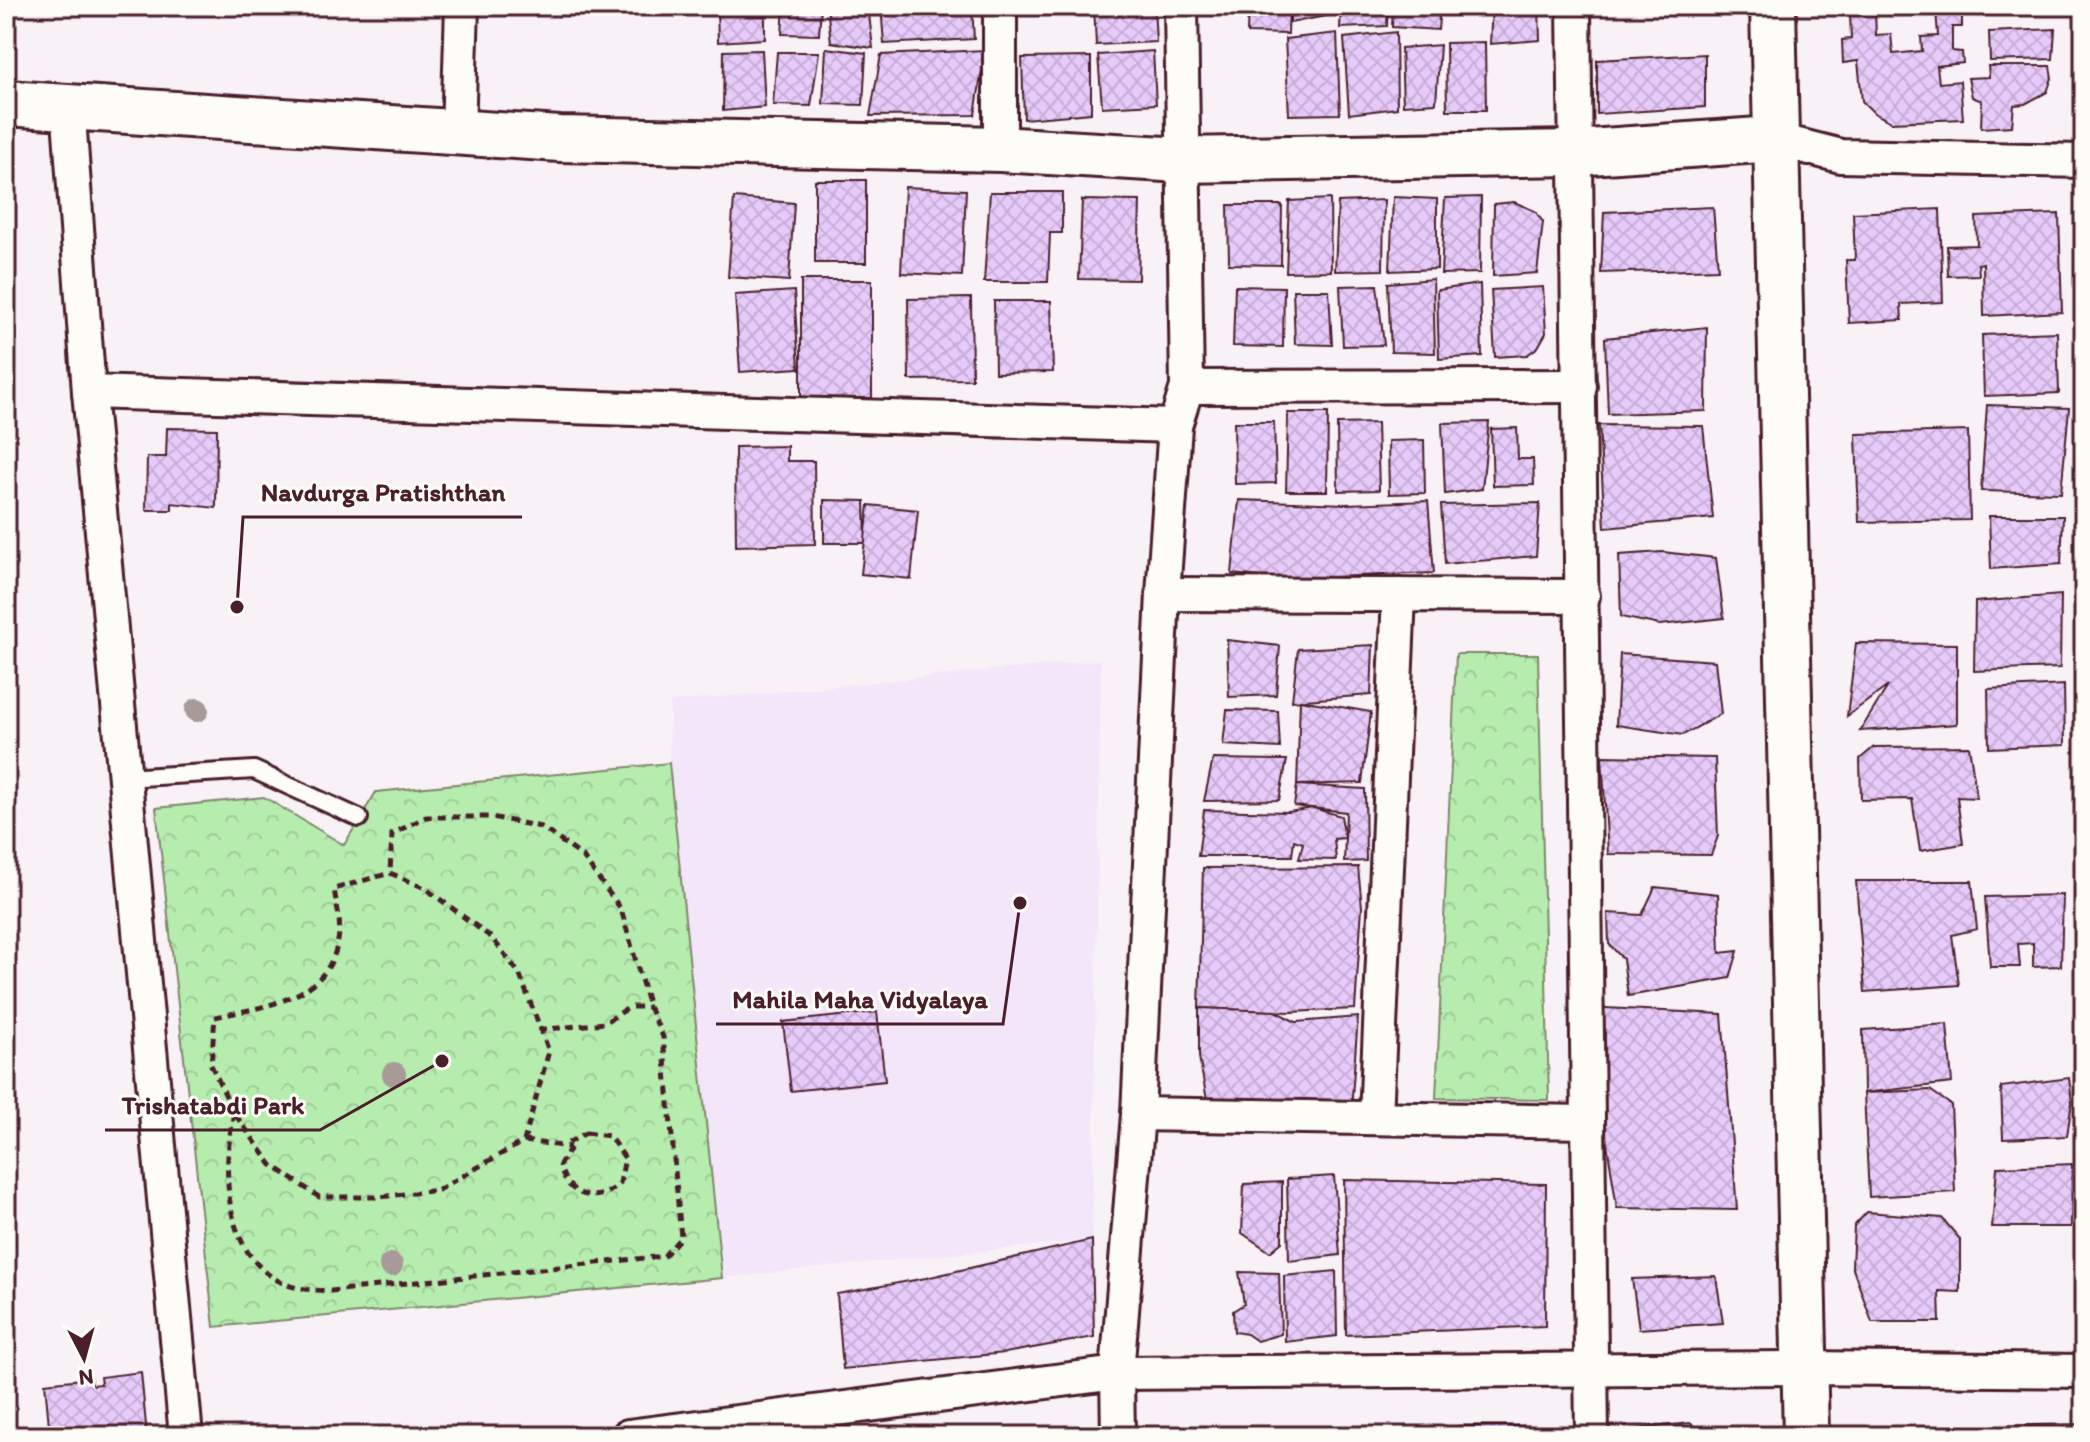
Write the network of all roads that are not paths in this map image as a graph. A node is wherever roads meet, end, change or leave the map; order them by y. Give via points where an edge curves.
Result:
1 (462, 6) edge
2 (1000, 6) edge
3 (1181, 6) edge
4 (1574, 6) edge
5 (1773, 6) edge
6 (6, 103) edge
7 (68, 104) junction
8 (458, 132) junction
9 (1774, 139) junction
10 (1000, 149) junction
11 (1575, 153) junction
12 (1182, 160) junction
13 (2084, 161) edge
14 (1580, 386) junction
15 (1187, 387) junction
16 (89, 392) junction
17 (1175, 426) junction
18 (1163, 594) junction
19 (1399, 595) junction
20 (1583, 596) junction
21 (125, 778) junction
22 (359, 818) dead end
23 (1138, 1114) junction
24 (1376, 1118) junction
25 (1587, 1122) junction
26 (1802, 1368) junction
27 (1589, 1370) junction
28 (2084, 1371) edge
29 (1117, 1373) junction
30 (186, 1436) edge
31 (628, 1436) edge
32 (1118, 1436) edge
33 (1592, 1436) edge
34 (1806, 1436) edge

1 - 8 street
2 - 10 street
3 - 12 street
4 - 11 street
5 - 9 street
6 - 7 street
7 - 8 street
7 - 16 street
8 - 10 street
9 - 11 street
9 - 13 street via 1841,156
9 - 26 street
10 - 12 street
11 - 12 street
11 - 14 street
12 - 15 street
14 - 15 street
14 - 20 street
15 - 17 street
16 - 17 street
16 - 21 street
17 - 18 street
18 - 19 street
18 - 23 street
19 - 20 street
19 - 24 street
20 - 25 street
21 - 22 lane via 254,770
21 - 30 street
23 - 24 street
23 - 29 street
24 - 25 street
25 - 27 street
26 - 27 street
26 - 28 street
26 - 34 street
27 - 29 street
27 - 33 street
29 - 31 street
29 - 32 street

